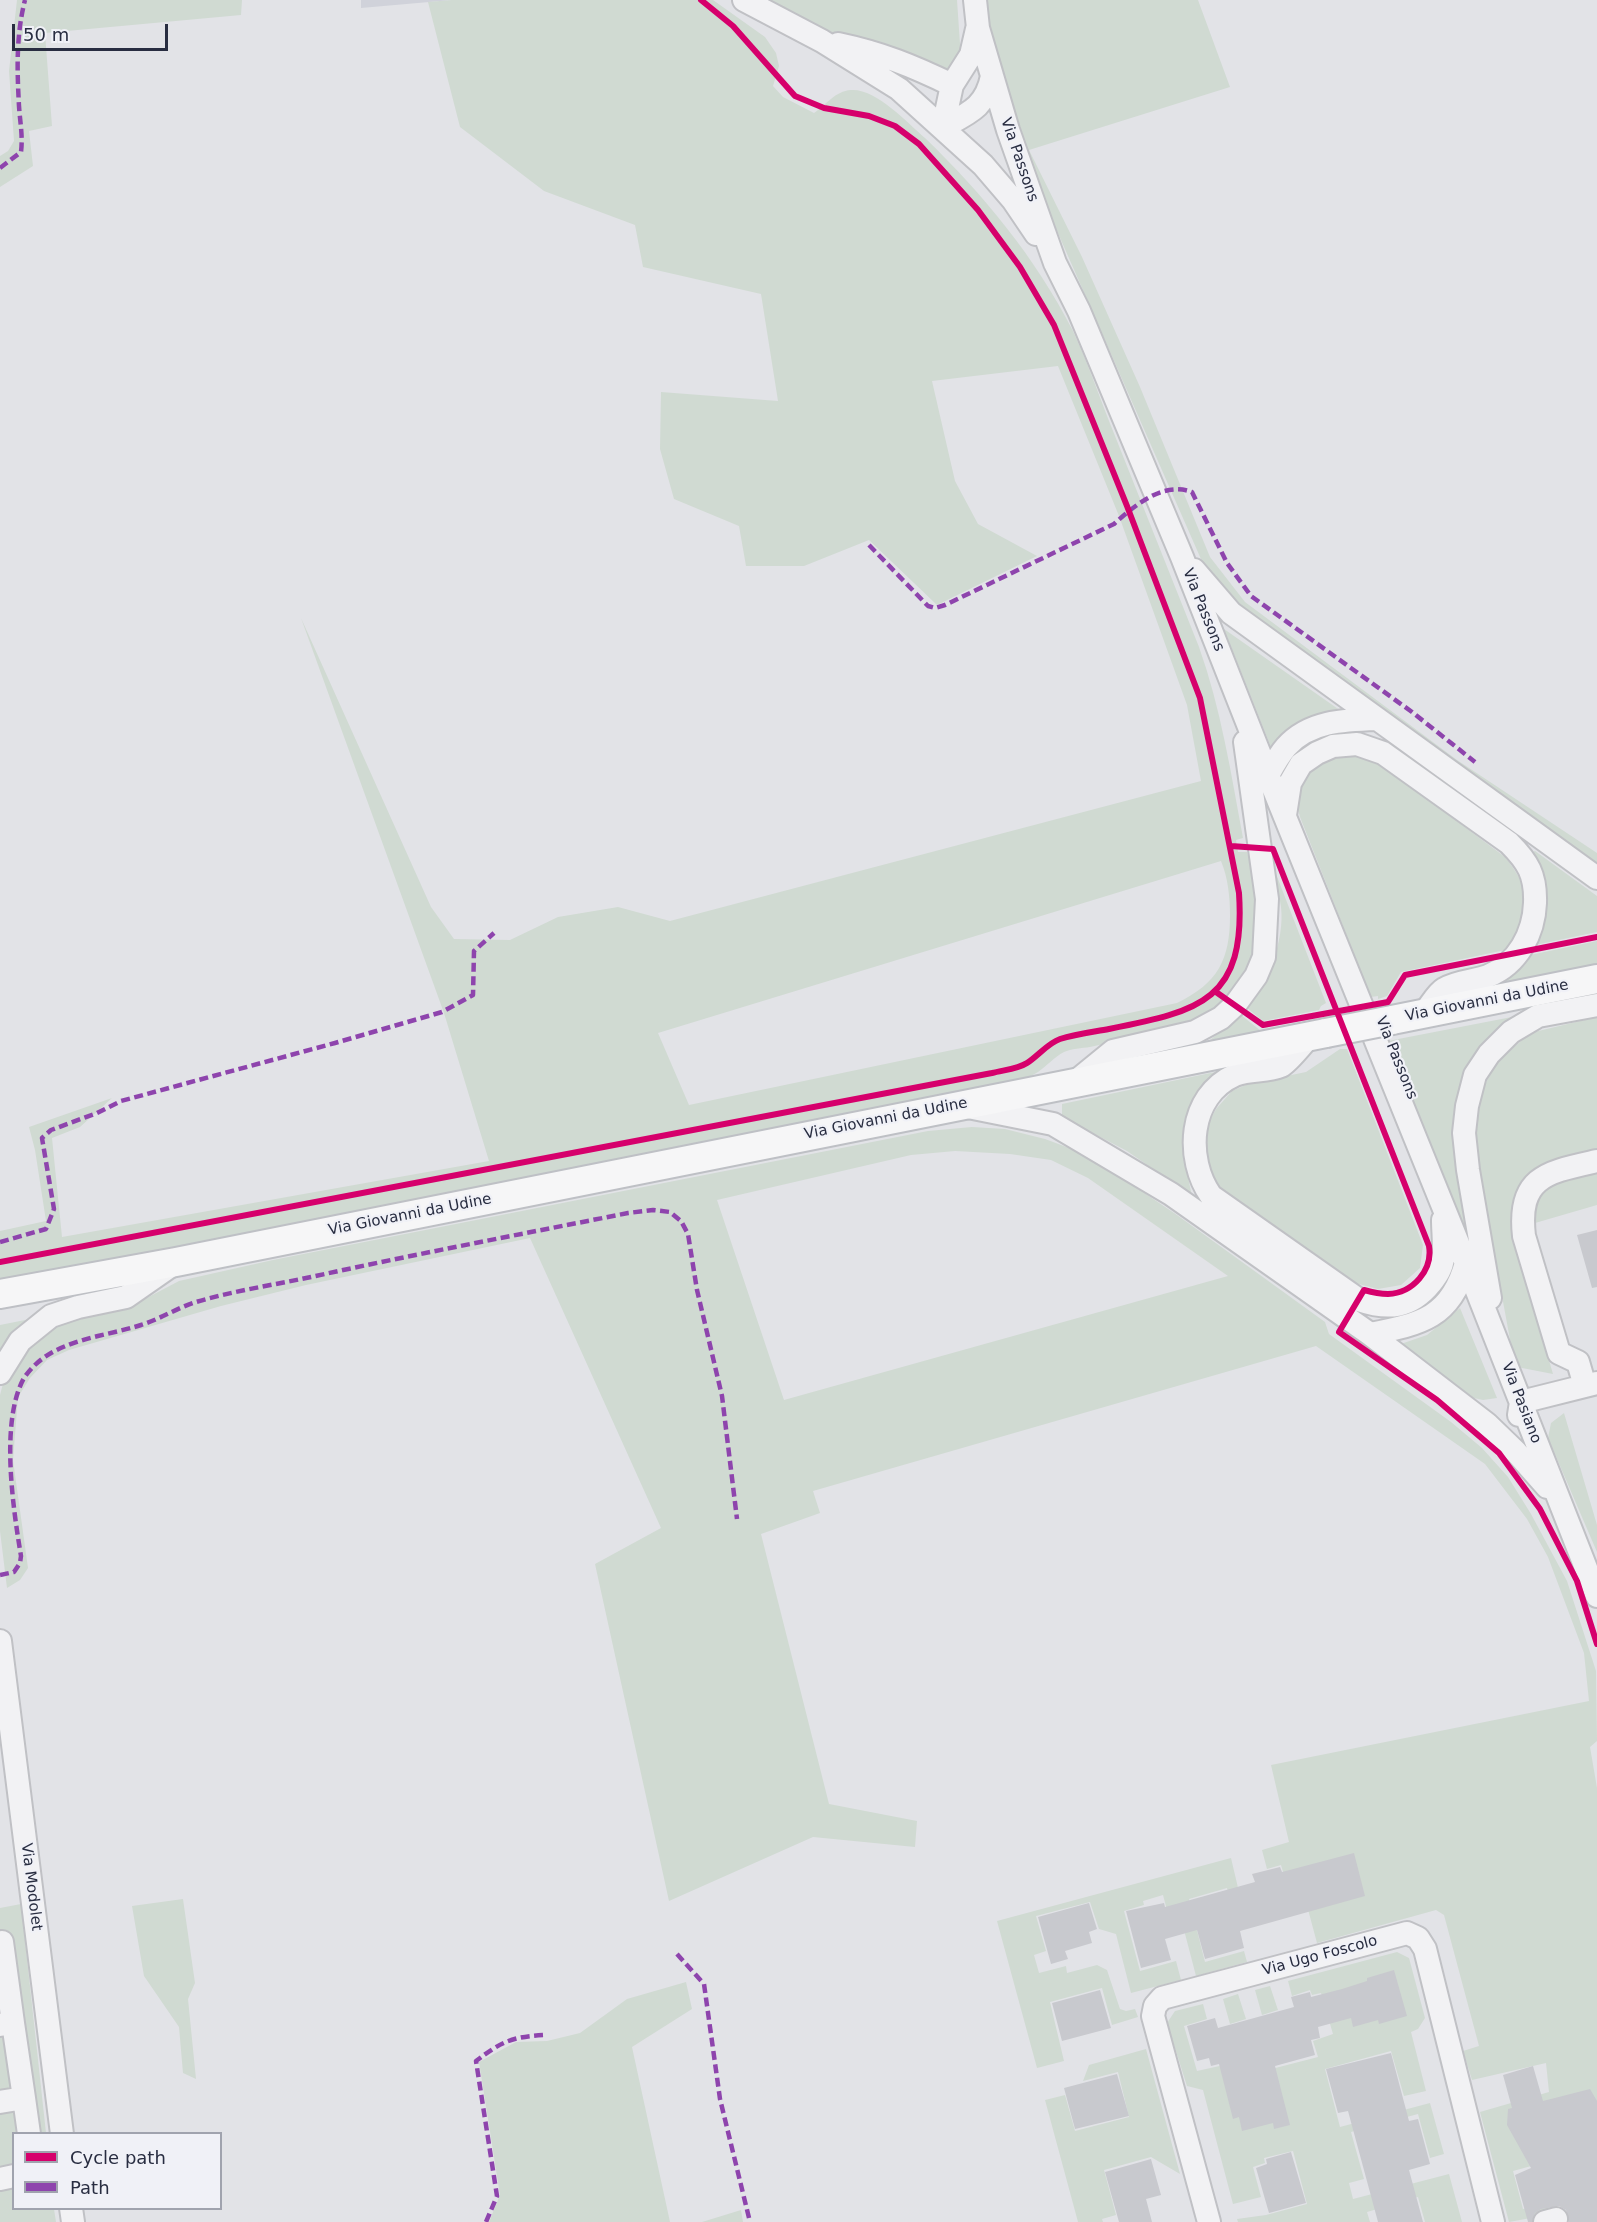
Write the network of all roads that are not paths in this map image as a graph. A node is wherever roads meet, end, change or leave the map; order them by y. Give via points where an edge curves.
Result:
1 (744, 0) edge
2 (975, 0) edge
3 (978, 27) junction
4 (822, 41) junction
5 (992, 76) junction
6 (952, 85) junction
7 (943, 127) junction
8 (1055, 263) junction
9 (1182, 557) junction
10 (1240, 702) junction
11 (1377, 719) junction
12 (1268, 775) junction
13 (1285, 815) junction
14 (1597, 878) edge
15 (1597, 979) edge
16 (1597, 1005) edge
17 (1424, 1013) junction
18 (1318, 1034) junction
19 (1075, 1082) junction
20 (957, 1105) junction
21 (1597, 1161) edge
22 (1443, 1210) junction
23 (176, 1262) junction
24 (1466, 1263) junction
25 (0, 1294) edge
26 (1370, 1334) junction
27 (1498, 1344) junction
28 (0, 1373) edge
29 (1591, 1385) edge
30 (1521, 1402) junction
31 (1487, 1424) junction
32 (1560, 1502) junction
33 (1597, 1596) edge
34 (0, 1641) edge
35 (0, 1943) edge
36 (7, 2024) edge
37 (24, 2098) junction
38 (0, 2102) edge
39 (29, 2132) edge
40 (62, 2132) edge
41 (1209, 2222) edge
42 (1493, 2222) edge

1 - 4 street
2 - 3 street, Via Passons
3 - 5 street, Via Passons
3 - 6 street, Via Passons via 971,55
4 - 6 street via 910,64
4 - 7 street via 899,89
5 - 7 street via 989,93 973,111
5 - 8 street, Via Passons
6 - 7 street, Via Passons
7 - 8 street via 1013,200
8 - 9 street, Via Passons
9 - 10 street, Via Passons
9 - 11 street via 1231,613
10 - 12 street, Via Passons
10 - 19 street via 1267,899 1264,957 1256,976 1221,1018 1195,1032 1113,1051
11 - 12 street via 1334,722 1300,734 1285,748
11 - 14 street
12 - 13 street, Via Passons
13 - 17 street via 1290,783 1301,764 1333,746 1357,744 1383,753 1521,855 1532,872 1535,911 1519,953 1490,976 1444,989
13 - 22 street, Via Passons
15 - 17 main road, Via Giovanni da Udine
16 - 27 street via 1538,1016 1511,1032 1489,1054 1476,1075 1464,1133
17 - 18 main road, Via Giovanni da Udine, bridge
18 - 19 main road, Via Giovanni da Udine
18 - 22 street via 1282,1065 1235,1075 1216,1088 1204,1103 1194,1147 1201,1182 1211,1196 1359,1300 1383,1306 1417,1298 1439,1271 1443,1257
19 - 20 main road, Via Giovanni da Udine
20 - 23 main road, Via Giovanni da Udine
20 - 26 street via 1053,1124 1171,1194
21 - 29 street via 1553,1172 1531,1187 1523,1201 1522,1219 1559,1353 1578,1362
22 - 24 street, Via Pasiano
23 - 25 main road, Via Giovanni da Udine
23 - 28 street via 126,1297 51,1316 20,1341
24 - 26 street via 1460,1285 1439,1310 1404,1327
24 - 27 street, Via Pasiano
26 - 31 street
27 - 30 street, Via Pasiano
29 - 30 street
30 - 31 street via 1513,1424
30 - 32 street, Via Pasiano
31 - 32 street
32 - 33 street, Via Pasiano
34 - 40 street, Via Modolet
35 - 36 street
36 - 37 street
37 - 38 street
37 - 39 street
41 - 42 street, Via Ugo Foscolo via 1153,2016 1155,2006 1162,1998 1407,1933 1418,1938 1425,1949

